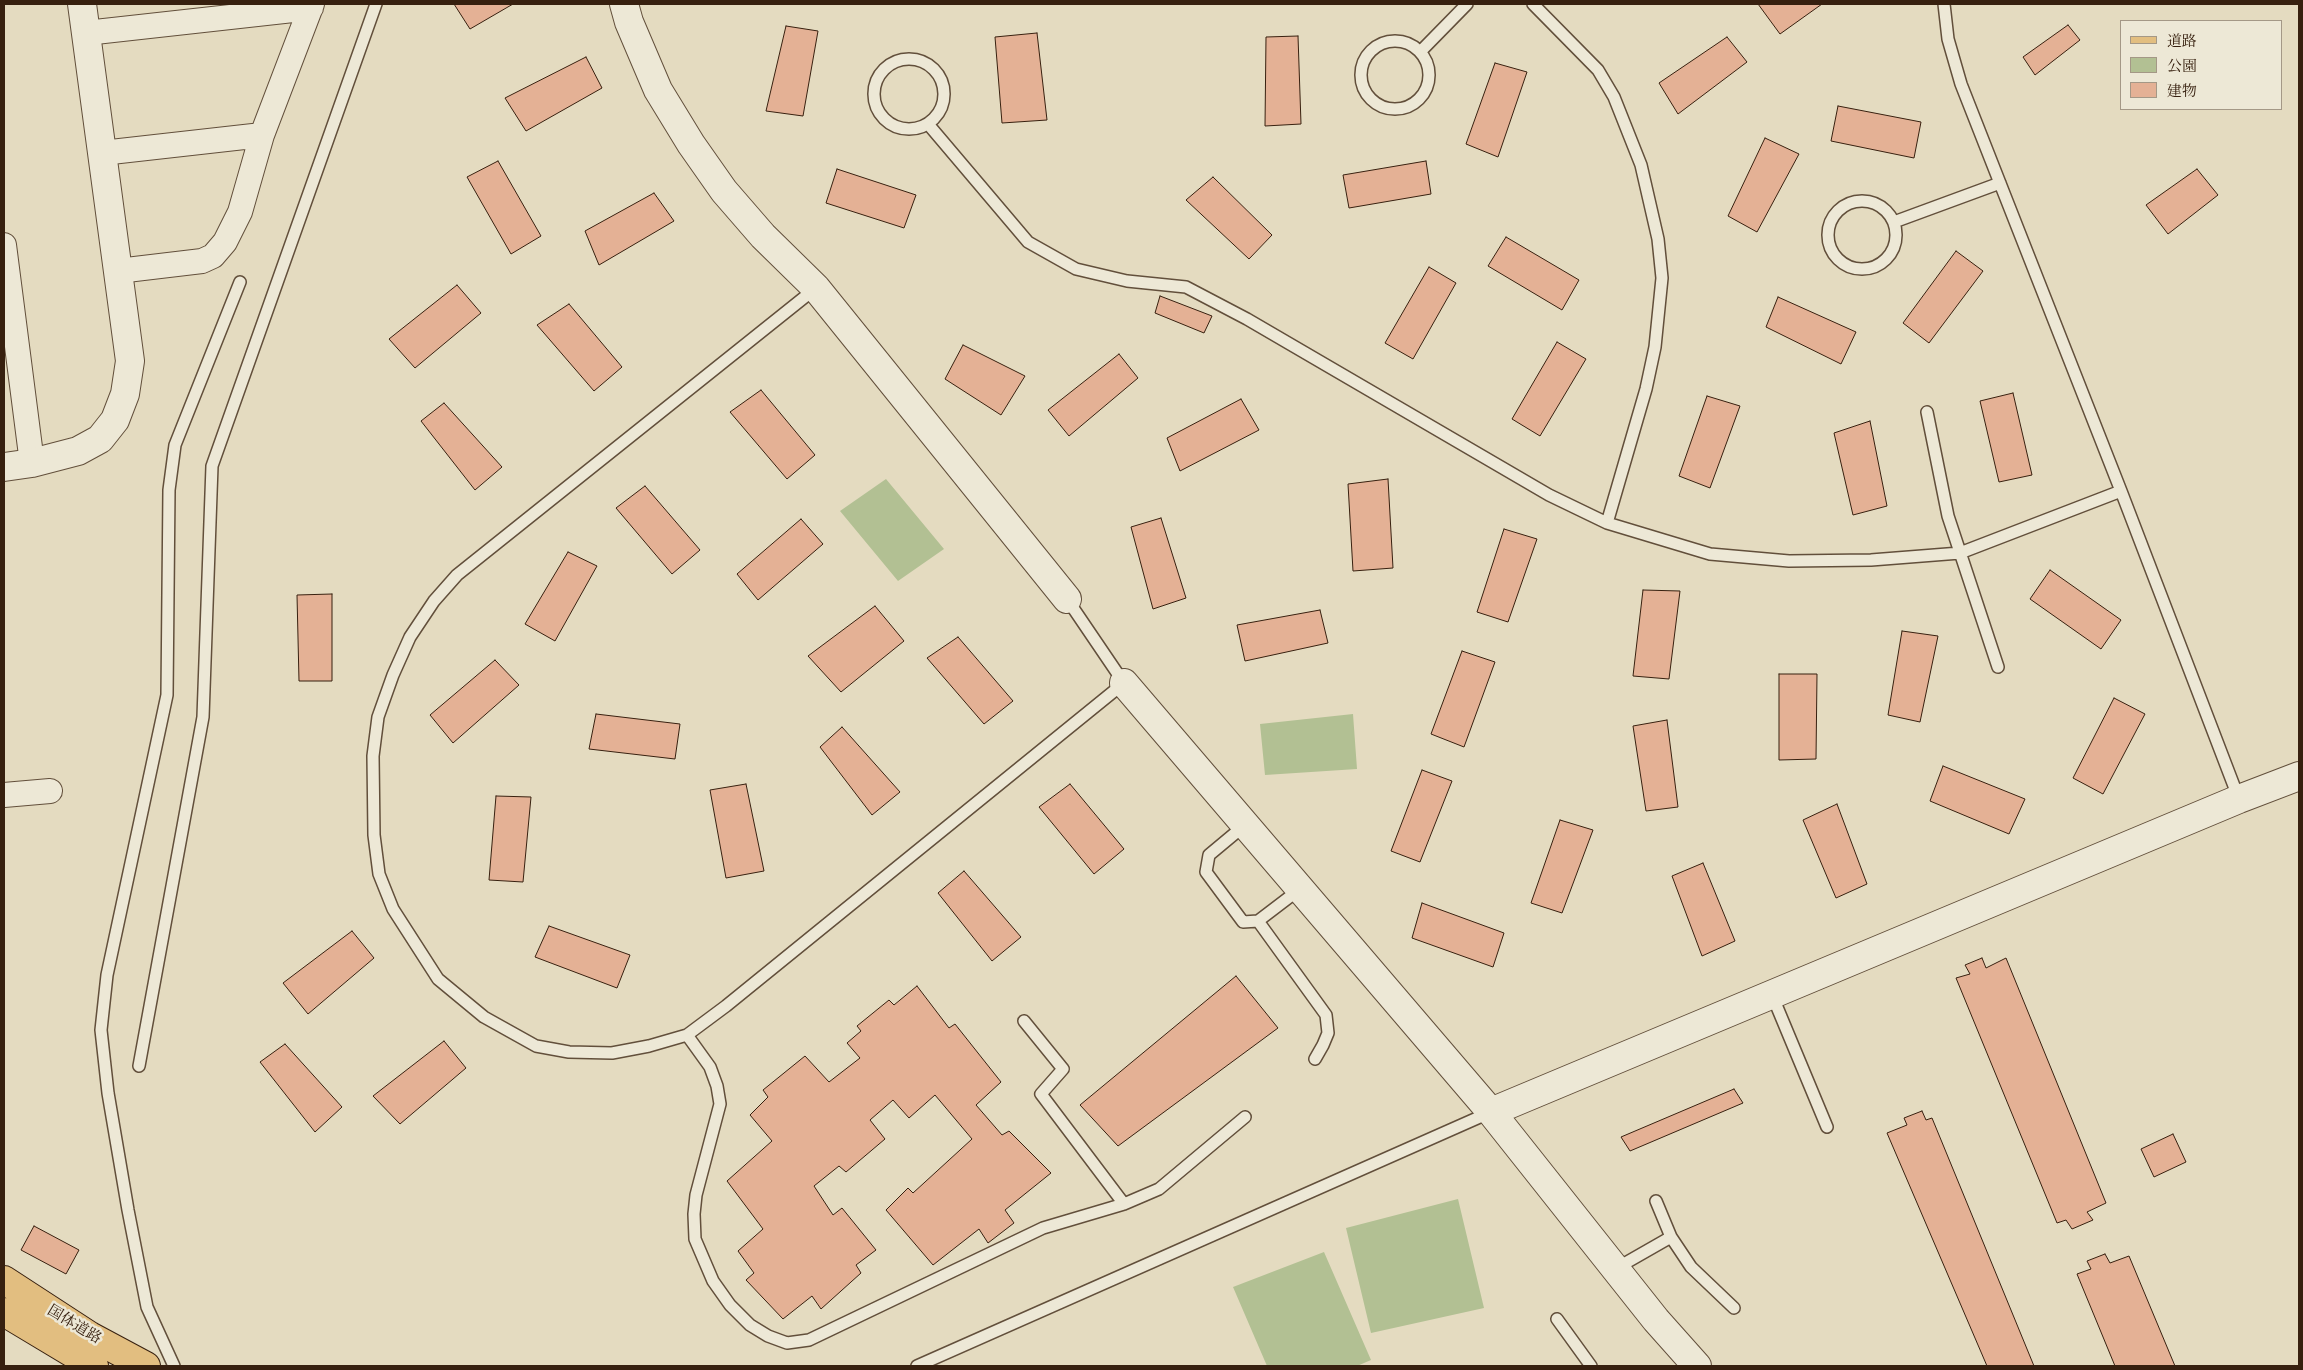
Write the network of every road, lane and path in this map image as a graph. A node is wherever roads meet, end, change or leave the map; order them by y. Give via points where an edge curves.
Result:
1 (82, 4) edge
2 (376, 4) edge
3 (624, 4) edge
4 (1467, 4) edge
5 (1533, 4) edge
6 (1944, 4) edge
7 (312, 6) edge
8 (86, 33) junction
9 (1420, 52) junction
10 (928, 124) junction
11 (262, 135) junction
12 (102, 153) junction
13 (2000, 183) junction
14 (1894, 222) junction
15 (4, 245) edge
16 (118, 271) junction
17 (240, 282) dead end
18 (816, 288) junction
19 (1927, 412) dead end
20 (32, 463) junction
21 (4, 467) edge
22 (2121, 491) junction
23 (1607, 523) junction
24 (1960, 553) junction
25 (1066, 599) joint
26 (1998, 667) dead end
27 (1124, 683) junction
28 (2299, 776) edge
29 (50, 791) dead end
30 (4, 795) edge
31 (2239, 799) junction
32 (1245, 824) junction
33 (1300, 889) junction
34 (1258, 921) junction
35 (1772, 995) junction
36 (1024, 1021) dead end
37 (687, 1035) junction
38 (1315, 1059) dead end
39 (139, 1066) dead end
40 (1491, 1112) junction
41 (1244, 1117) dead end
42 (1827, 1127) dead end
43 (1656, 1201) dead end
44 (1124, 1204) junction
45 (1671, 1237) junction
46 (1615, 1269) junction
47 (4, 1280) edge
48 (1734, 1308) dead end
49 (4, 1312) edge
50 (1557, 1320) dead end
51 (1690, 1364) edge
52 (94, 1366) edge
53 (146, 1366) edge
54 (174, 1366) edge
55 (917, 1366) edge
56 (1591, 1366) edge

1 - 8 street
2 - 39 lane via 212,466 203,717
3 - 18 street via 658,90 691,144 724,191 763,236
4 - 9 lane
5 - 23 lane via 1598,70 1614,97 1640,165 1658,239 1662,278 1655,347
6 - 13 lane via 1948,39 1961,84
7 - 8 street
7 - 11 street
8 - 12 street
9 - 9 lane via 1398,40 1380,43 1369,51 1362,64 1360,79 1373,102 1400,110 1423,95 1429,81 1429,69
10 - 10 lane via 941,110 945,94 941,79 932,67 920,60 896,61 883,70 876,84 875,100 879,112 902,128 915,129
10 - 23 lane via 1028,242 1076,269 1127,281 1186,287 1247,319 1549,495
11 - 12 street
11 - 16 street via 240,212 226,242 213,256 202,261
12 - 16 street
13 - 14 lane
13 - 22 lane
14 - 14 lane via 1875,203 1852,202 1839,209 1832,218 1828,233 1831,250 1843,263 1856,268 1870,268 1891,253 1896,239
15 - 20 street
16 - 20 street via 130,361 125,394 115,420 100,439 78,451
17 - 54 lane via 175,445 169,490 167,695 107,975 101,1030 108,1093 147,1307
18 - 25 street
18 - 37 lane via 458,575 434,601 410,637 378,717 372,794 380,874 393,909 438,979 484,1017 536,1046 569,1052 612,1053
19 - 24 lane via 1948,516
20 - 21 street
22 - 24 lane
22 - 31 lane
23 - 24 lane via 1710,554 1789,561 1871,560
24 - 26 lane
25 - 27 lane
27 - 32 street
27 - 37 lane via 732,1002
28 - 31 street
29 - 30 street
31 - 35 street
32 - 33 street
32 - 34 lane via 1209,855 1206,872 1243,922
33 - 34 lane
33 - 40 street
34 - 38 lane via 1326,1015 1328,1033
35 - 40 street
35 - 42 lane
36 - 44 lane via 1063,1069 1041,1094
37 - 44 lane via 710,1067 720,1104 696,1195 696,1239 713,1281 730,1305 768,1336 787,1343 809,1340 1043,1228
40 - 46 street
40 - 55 lane
41 - 44 lane via 1159,1189
43 - 45 lane
45 - 46 lane
45 - 48 lane via 1691,1267
46 - 51 street
47 - 53 main road, 国体道路 via 90,1336
49 - 52 main road, 国体道路
50 - 56 lane

